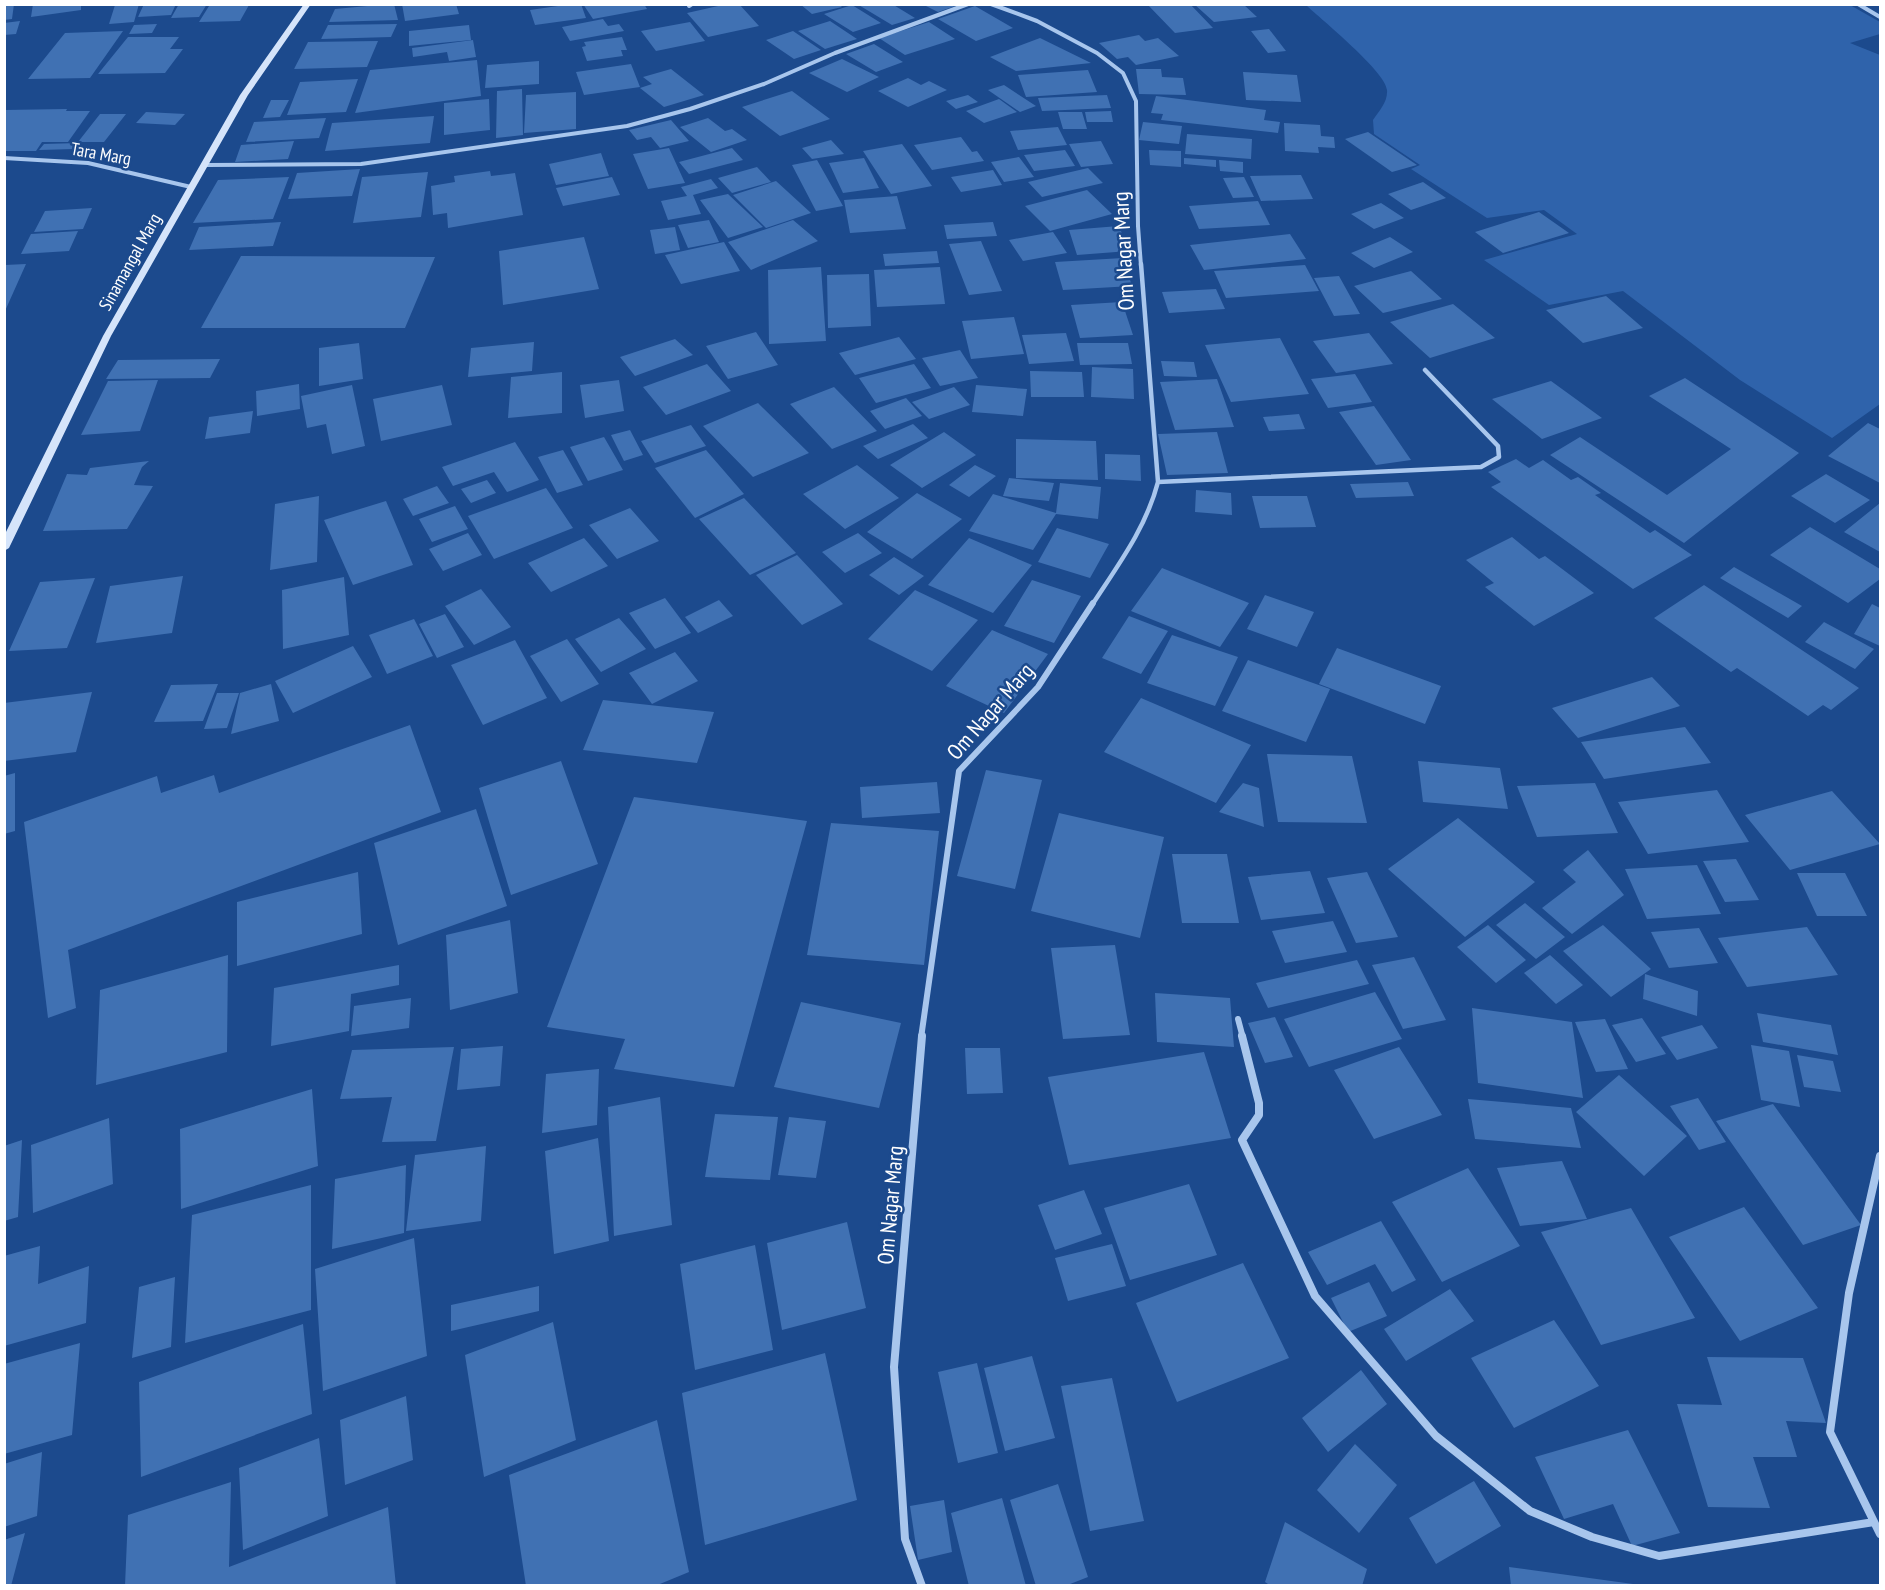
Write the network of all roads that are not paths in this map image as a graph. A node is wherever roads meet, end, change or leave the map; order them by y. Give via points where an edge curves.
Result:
1 (308, 4) edge
2 (968, 4) edge
3 (991, 4) edge
4 (1858, 4) edge
5 (1881, 17) edge
6 (4, 159) edge
7 (206, 165) junction
8 (191, 187) junction
9 (1425, 370) dead end
10 (1158, 482) junction
11 (4, 548) edge
12 (1238, 1018) dead end
13 (1881, 1156) edge
14 (1874, 1522) junction
15 (1881, 1534) edge
16 (922, 1586) edge

1 - 7 main road, Sinamangal Marg via 244,95
2 - 7 street via 845,49 764,84 627,126 361,164
3 - 10 street, Om Nagar Marg via 1037,21 1097,53 1123,73 1136,101 1138,226
4 - 5 street
6 - 8 street, Tara Marg via 88,163
7 - 8 main road, Sinamangal Marg
8 - 11 main road, Sinamangal Marg via 107,336
9 - 10 street via 1498,446 1499,457 1481,467
10 - 16 street, Om Nagar Marg via 1152,506 1136,538 1038,687 959,771 922,1031 894,1367 905,1539
12 - 14 street via 1259,1103 1259,1115 1242,1140 1315,1296 1436,1436 1521,1504 1592,1537 1659,1556
13 - 14 street via 1849,1293 1830,1432
14 - 15 street

